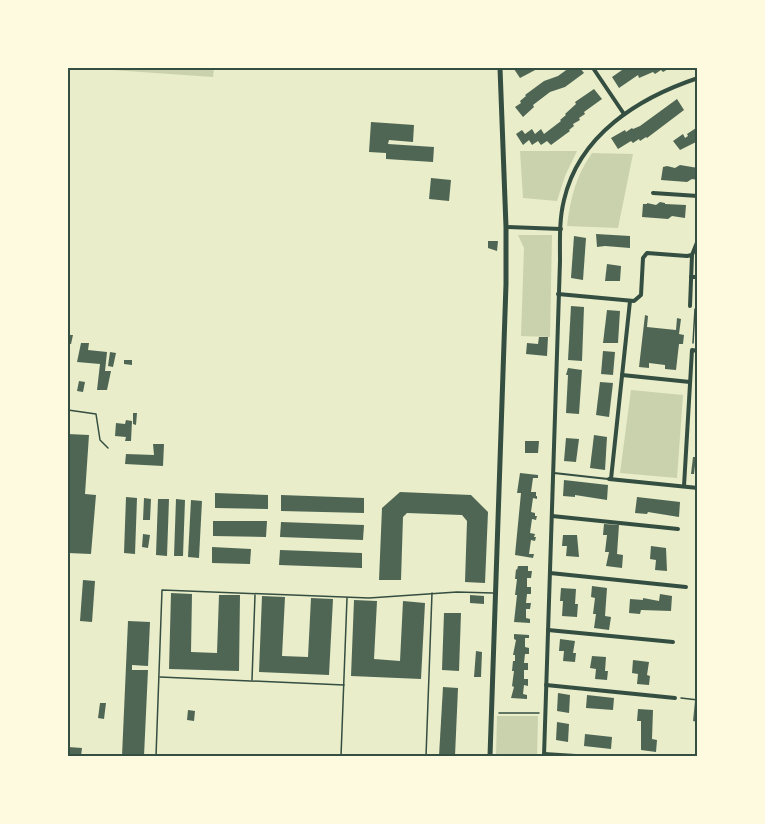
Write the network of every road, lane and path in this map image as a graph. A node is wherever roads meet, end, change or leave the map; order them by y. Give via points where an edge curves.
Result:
1 (500, 68) edge
2 (593, 68) edge
3 (698, 78) edge
4 (624, 114) junction
5 (653, 193) dead end
6 (698, 196) edge
7 (507, 227) junction
8 (561, 229) junction
9 (698, 240) edge
10 (692, 255) junction
11 (691, 276) junction
12 (698, 277) edge
13 (558, 294) junction
14 (630, 301) junction
15 (693, 307) joint
16 (695, 350) edge
17 (622, 375) junction
18 (690, 382) junction
19 (68, 410) edge
20 (108, 448) dead end
21 (554, 473) junction
22 (610, 479) junction
23 (684, 486) junction
24 (698, 488) edge
25 (552, 516) junction
26 (678, 529) dead end
27 (550, 573) junction
28 (686, 587) dead end
29 (432, 593) junction
30 (497, 593) junction
31 (255, 594) junction
32 (347, 597) junction
33 (548, 630) junction
34 (673, 642) dead end
35 (159, 677) junction
36 (252, 681) junction
37 (344, 685) junction
38 (546, 685) junction
39 (675, 698) joint
40 (698, 700) edge
41 (492, 713) junction
42 (545, 714) junction
43 (544, 755) edge
44 (156, 756) edge
45 (165, 756) edge
46 (341, 756) edge
47 (426, 756) edge
48 (490, 756) edge
49 (576, 756) edge

1 - 7 main road
2 - 4 street
3 - 4 street
4 - 8 street via 598,136 579,160 564,200
5 - 6 street
7 - 8 street
7 - 30 main road
8 - 13 street
9 - 10 street
10 - 11 street
10 - 14 street via 647,253 643,258 640,296
11 - 12 street
11 - 15 street
13 - 14 street
13 - 21 street
14 - 17 street
15 - 16 path
16 - 18 street
17 - 18 street
17 - 22 street
18 - 23 street
19 - 20 lane via 96,414 100,440
21 - 22 street
21 - 25 street
22 - 23 street
23 - 24 street
25 - 26 street
25 - 27 street
27 - 28 street
27 - 33 street
29 - 30 lane
29 - 32 lane
29 - 47 lane
30 - 41 main road
31 - 32 lane
31 - 35 lane via 162,590
31 - 36 lane
32 - 37 lane
33 - 34 street
33 - 38 street
35 - 36 lane
35 - 44 lane
36 - 37 lane
37 - 46 lane
38 - 39 street
38 - 42 street
39 - 40 path
41 - 42 path
41 - 48 main road
42 - 43 street
43 - 49 street
44 - 45 lane

